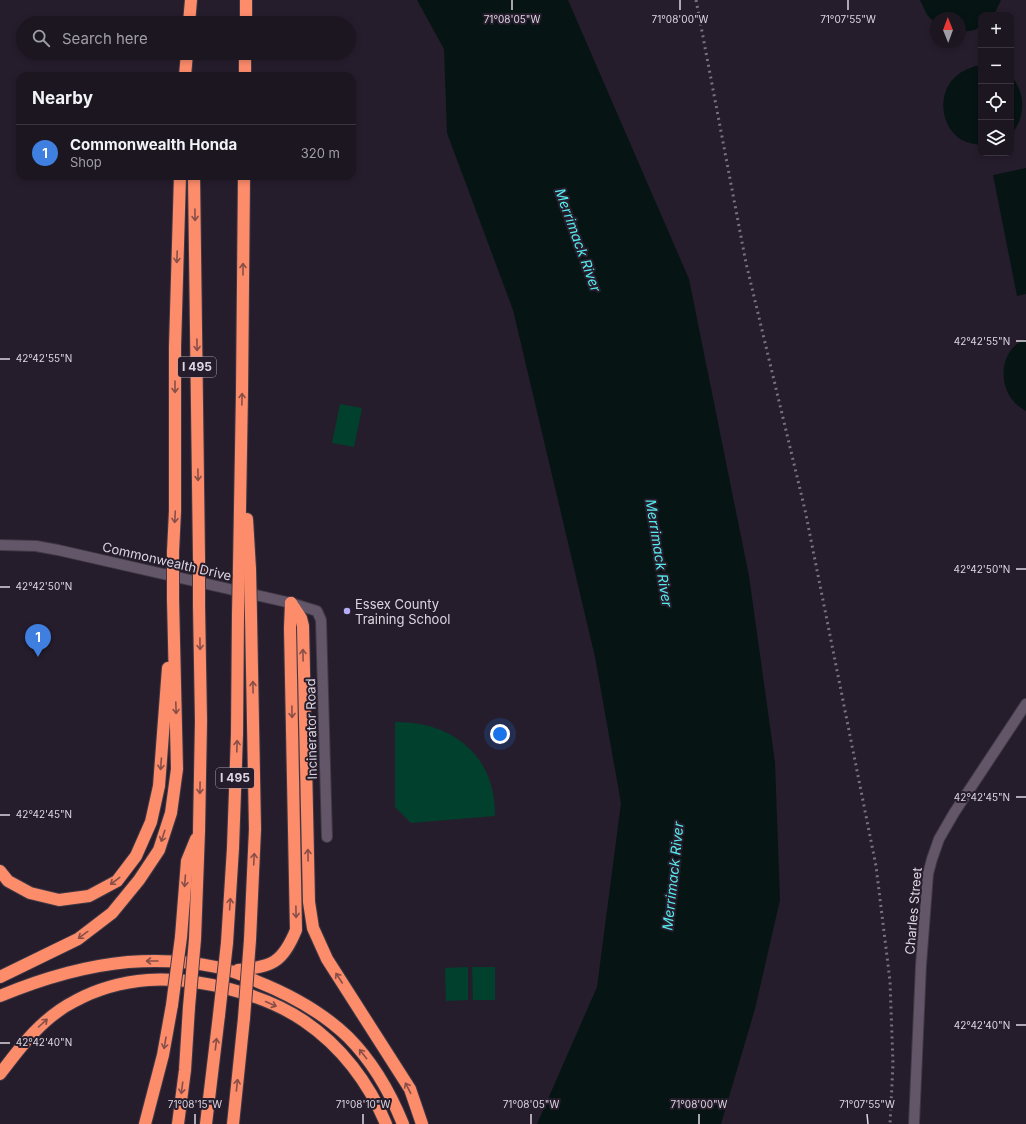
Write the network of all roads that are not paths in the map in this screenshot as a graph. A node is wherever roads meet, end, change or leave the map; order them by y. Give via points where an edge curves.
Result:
1 (192, 0) edge
2 (246, 0) edge
3 (190, 16) edge
4 (192, 16) edge
5 (246, 16) edge
6 (186, 60) edge
7 (193, 60) edge
8 (245, 60) edge
9 (185, 72) edge
10 (193, 72) edge
11 (245, 72) edge
12 (180, 180) edge
13 (194, 180) edge
14 (244, 180) edge
15 (0, 545) edge
16 (244, 568) junction
17 (172, 599) junction
18 (291, 603) junction
19 (321, 620) joint
20 (1026, 704) edge
21 (199, 831) junction
22 (327, 837) dead end
23 (0, 871) edge
24 (233, 971) junction
25 (0, 977) edge
26 (0, 996) edge
27 (0, 1074) edge
28 (145, 1124) edge
29 (178, 1124) edge
30 (206, 1124) edge
31 (233, 1124) edge
32 (386, 1124) edge
33 (403, 1124) edge
34 (422, 1124) edge
35 (914, 1124) edge

1 - 3 highway
1 - 4 highway
2 - 5 highway
6 - 9 highway
7 - 10 highway
8 - 11 highway
12 -> 17 highway, bridge via 174,347 175,511
13 -> 21 highway, I 495, bridge via 201,721
16 -> 14 highway, I 495
15 - 18 street, Commonwealth Drive via 36,546 58,550
30 -> 16 highway, I 495, bridge via 227,943 237,734 238,614
31 -> 16 highway, bridge via 250,940 255,829 251,616
17 -> 23 highway via 159,786 152,822 136,856 117,881 89,896 59,900 30,893 8,881
17 -> 25 highway via 177,769 171,814 159,850 112,914 78,938
18 - 19 street, Commonwealth Drive via 317,611
18 -> 24 highway via 296,930 289,946 278,960 260,968
34 -> 18 highway via 410,1089 327,959 313,928 309,902 303,626
19 - 22 street, Incinerator Road
20 - 35 street, Charles Street via 954,813 939,840 928,874
21 -> 28 highway, bridge via 187,861 172,1005 163,1055
21 -> 29 highway, I 495, bridge via 195,939
24 -> 26 highway via 185,963 128,962 46,978
33 -> 24 highway via 390,1094 376,1072 342,1032 295,998
27 -> 32 highway via 35,1031 75,1001 131,982 162,980 201,984 257,998 290,1013 316,1030 359,1074

